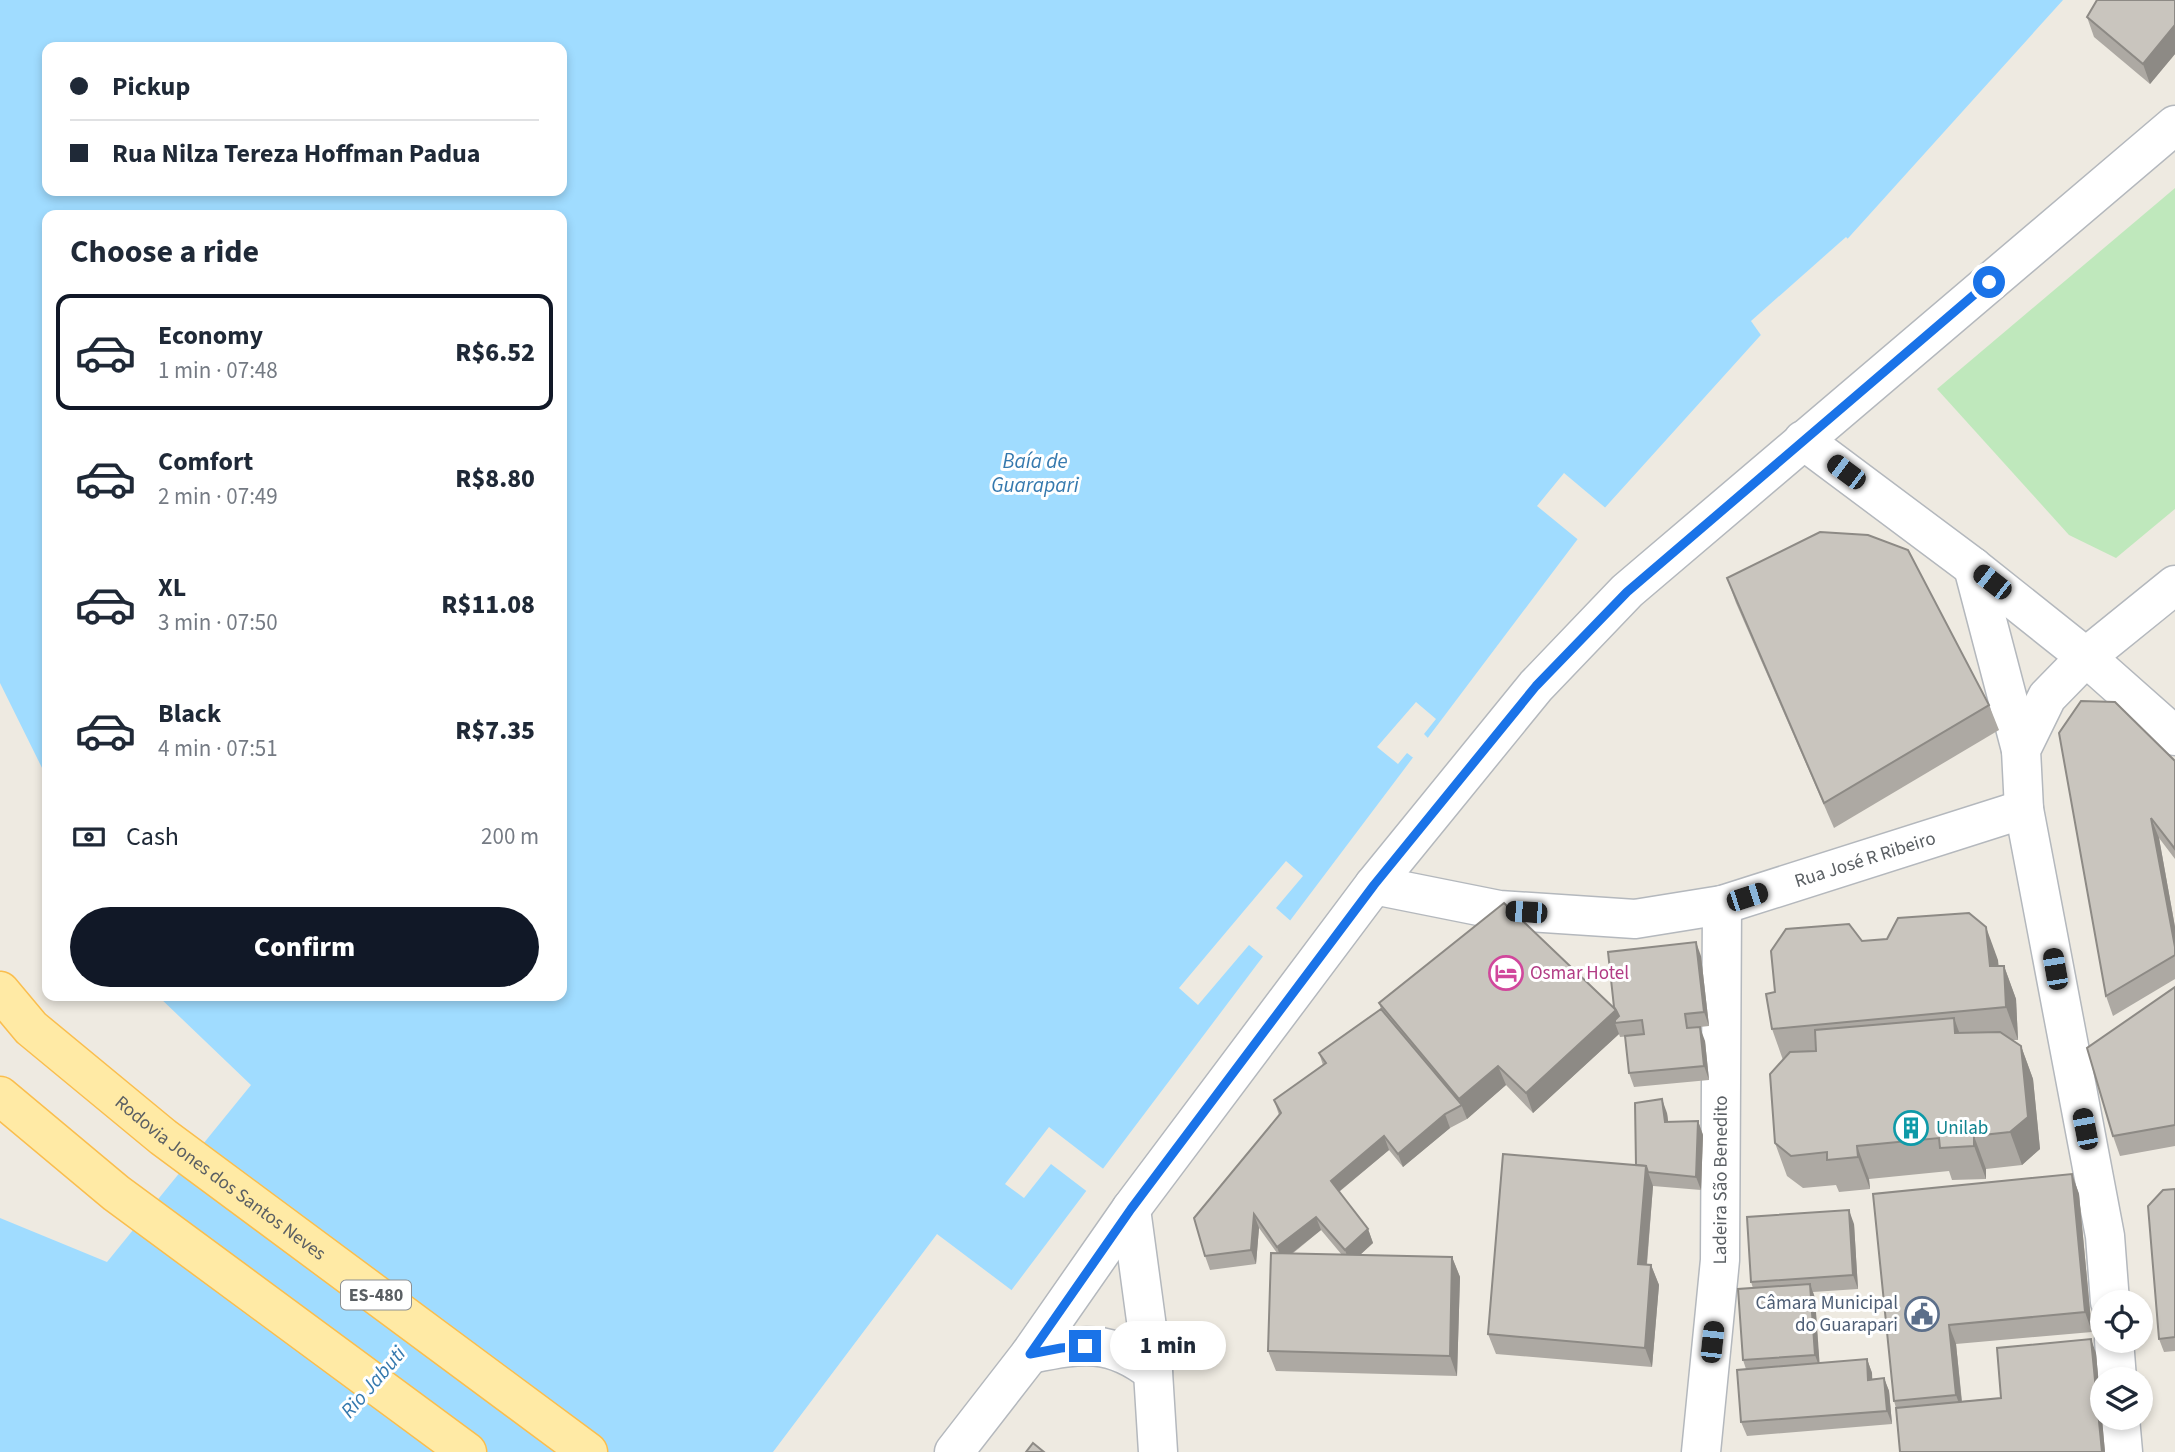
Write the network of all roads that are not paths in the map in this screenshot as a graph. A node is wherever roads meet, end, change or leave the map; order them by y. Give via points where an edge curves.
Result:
1 (2175, 125) edge
2 (1803, 440) junction
3 (1973, 567) junction
4 (2175, 585) edge
5 (2086, 656) junction
6 (2175, 736) edge
7 (2021, 750) junction
8 (2025, 809) junction
9 (1374, 885) junction
10 (1722, 905) junction
11 (0, 991) edge
12 (0, 1097) edge
13 (1131, 1209) junction
14 (2109, 1290) edge
15 (1030, 1354) junction
16 (1153, 1372) junction
17 (2121, 1430) edge
18 (467, 1452) edge
19 (588, 1452) edge
20 (954, 1452) edge
21 (1158, 1452) edge
22 (1701, 1452) edge
23 (2123, 1452) edge

1 - 2 street
2 - 3 street
2 - 9 street via 1627,592 1536,686
3 - 5 street
3 - 7 street
4 - 5 street
5 - 6 street
5 - 7 street via 2047,697
7 - 8 street
8 - 10 street, Rua José R Ribeiro
8 - 14 street via 2105,1236
9 - 10 street, Rua José R Ribeiro via 1499,910 1635,919
9 - 13 street
10 - 22 street, Ladeira São Benedito via 1720,1260
11 - 19 main road, Rodovia Jones dos Santos Neves / ES-480 via 31,1028 163,1137
12 - 18 main road via 116,1194
13 - 15 street
13 - 16 street
15 - 16 street via 1061,1348 1110,1348 1133,1356
15 - 20 street
16 - 21 street
17 - 23 street

